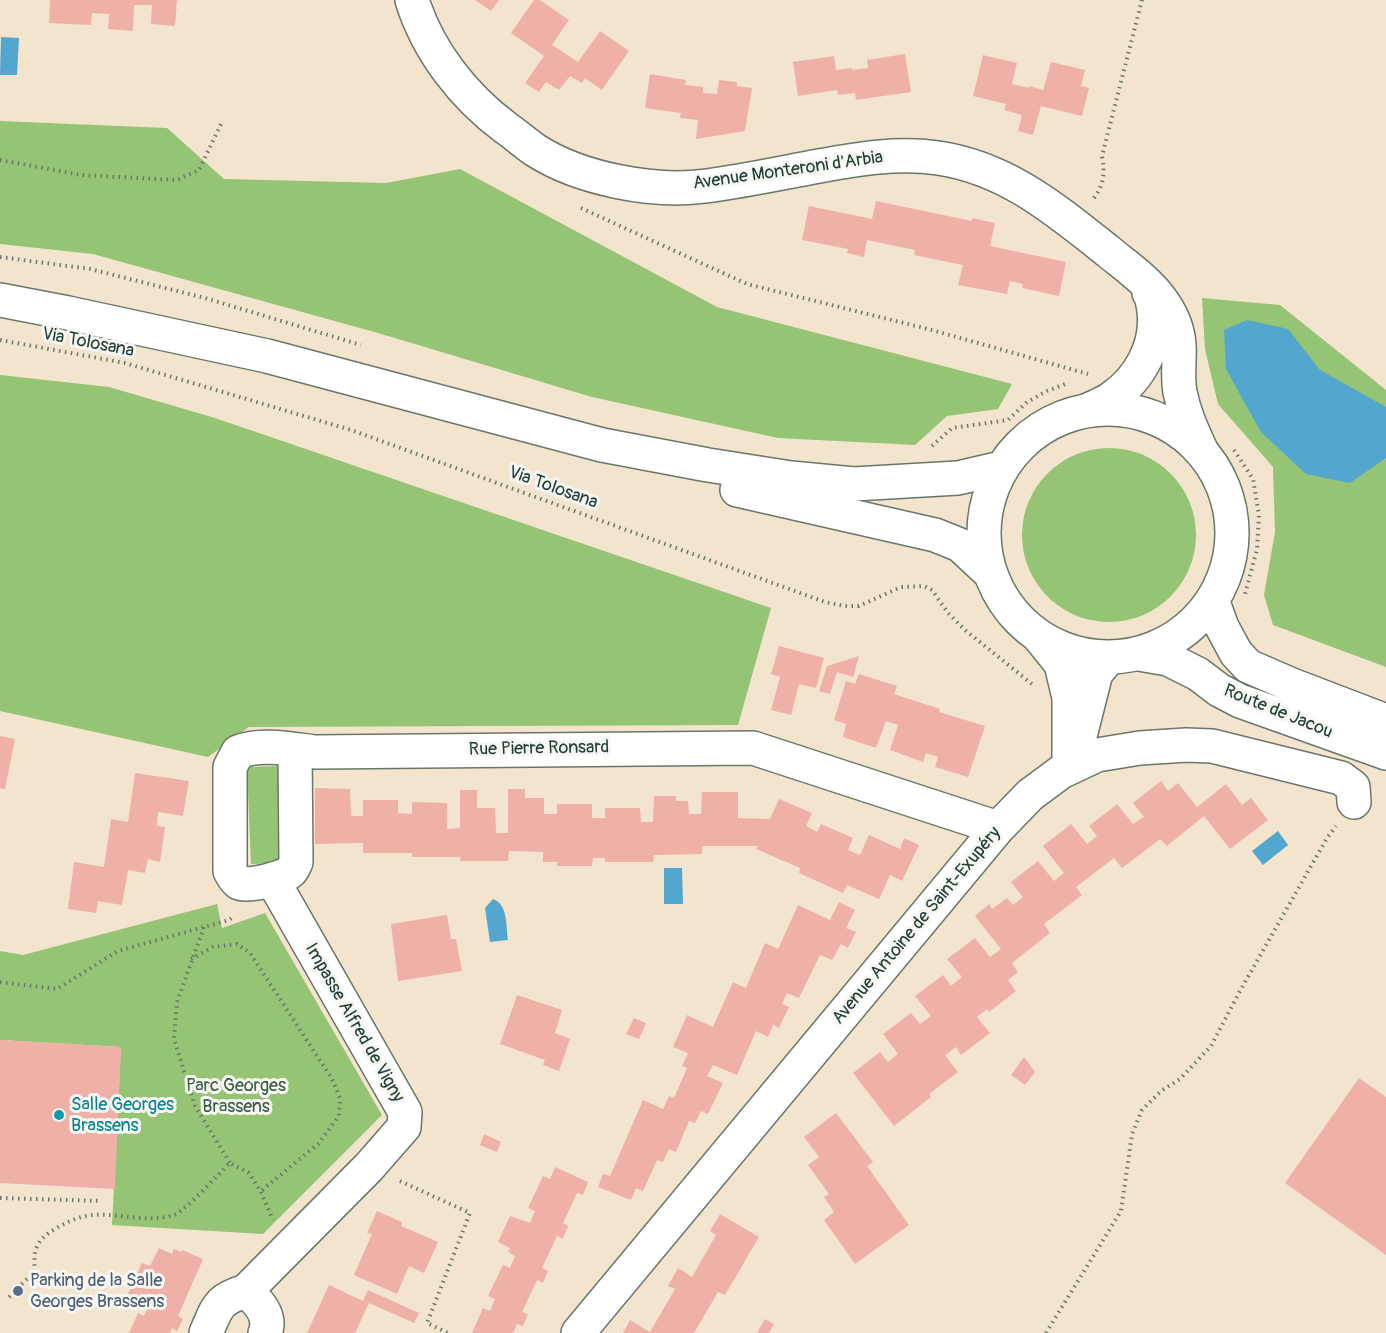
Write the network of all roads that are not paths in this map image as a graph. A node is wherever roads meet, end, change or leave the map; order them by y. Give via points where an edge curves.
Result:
1 (412, 0) edge
2 (1138, 277) junction
3 (0, 300) edge
4 (68, 313) junction
5 (1084, 394) junction
6 (1215, 446) junction
7 (1001, 468) junction
8 (990, 573) junction
9 (1213, 602) junction
10 (1040, 638) junction
11 (1124, 656) junction
12 (1386, 721) edge
13 (295, 750) junction
14 (1386, 753) edge
15 (1065, 764) junction
16 (1354, 802) road end
17 (998, 828) junction
18 (272, 879) junction
19 (246, 1291) junction
20 (206, 1333) edge
21 (265, 1333) edge
22 (578, 1333) edge

1 - 2 street, Avenue Monteroni d'Arbia via 440,59 464,92 536,151 570,168 659,187 704,186 866,158 938,158 972,166 1038,196
2 - 5 street, Avenue Monteroni d'Arbia via 1152,298 1156,326 1148,354 1135,377 1113,398
2 - 6 street, Avenue Monteroni d'Arbia via 1159,297 1175,324 1179,388 1186,418
3 - 4 street
4 - 7 street via 267,356 602,445 720,467 854,484 958,478
4 - 8 street via 485,433 935,535 960,545
5 - 6 street via 1169,424
5 - 7 street via 1024,440
6 - 9 street via 1233,524 1229,565
7 - 8 street via 984,519 984,547
8 - 10 street via 1009,610
9 - 11 street via 1193,625 1168,643
9 - 12 street, Route de Jacou via 1236,653 1248,666
10 - 11 street, Route de Jacou via 1073,653
10 - 15 street via 1061,664 1069,698
11 - 14 street, Route de Jacou via 1168,659 1240,701
11 - 15 street, Avenue Antoine de Saint-Exupéry via 1096,673 1078,743
13 - 17 street, Rue Pierre Ronsard via 746,747
13 - 18 street via 296,862 285,875
13 - 18 street, Rue Pierre Ronsard via 245,749 238,752 230,767 230,871 240,883
15 - 16 street, Avenue Antoine de Saint-Exupéry via 1129,750 1212,746 1341,778 1353,787
15 - 17 street, Avenue Antoine de Saint-Exupéry
17 - 22 street, Avenue Antoine de Saint-Exupéry
18 - 19 street, Impasse Alfred de Vigny via 405,1112 404,1127 369,1167
19 - 20 street, Impasse Alfred de Vigny via 227,1297
19 - 21 street via 266,1314

